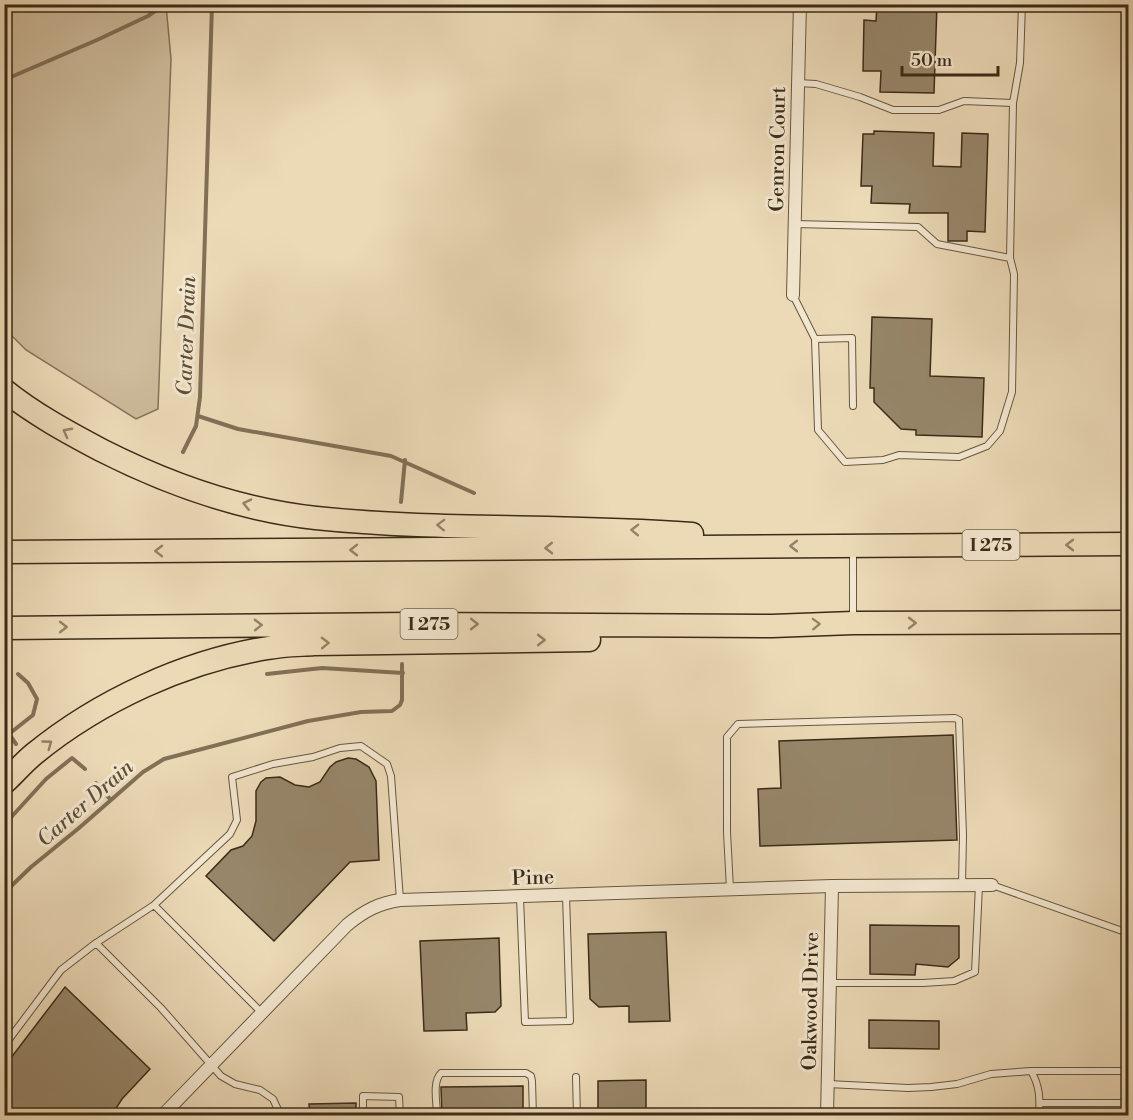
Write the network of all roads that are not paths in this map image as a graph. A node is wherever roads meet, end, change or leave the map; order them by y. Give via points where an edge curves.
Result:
1 (800, 4) edge
2 (1022, 4) edge
3 (798, 82) junction
4 (1013, 103) junction
5 (795, 224) junction
6 (1010, 258) junction
7 (793, 295) joint
8 (815, 339) junction
9 (4, 390) edge
10 (853, 406) dead end
11 (1128, 544) edge
12 (853, 545) junction
13 (734, 546) junction
14 (4, 552) edge
15 (1128, 622) edge
16 (853, 623) junction
17 (772, 626) junction
18 (4, 628) edge
19 (4, 783) edge
20 (962, 885) junction
21 (986, 885) junction
22 (832, 886) junction
23 (730, 890) junction
24 (567, 895) junction
25 (520, 897) junction
26 (400, 900) junction
27 (154, 905) junction
28 (1128, 933) edge
29 (96, 943) junction
30 (830, 983) junction
31 (262, 1013) junction
32 (4, 1046) edge
33 (212, 1064) junction
34 (1031, 1071) junction
35 (1128, 1071) edge
36 (576, 1077) dead end
37 (828, 1084) junction
38 (1040, 1103) junction
39 (1128, 1103) edge
40 (162, 1116) edge
41 (281, 1116) edge
42 (363, 1116) edge
43 (400, 1116) edge
44 (437, 1116) edge
45 (533, 1116) edge
46 (576, 1116) edge
47 (827, 1116) edge
48 (1039, 1116) edge

1 - 3 street, Genron Court
2 - 4 lane via 1020,63
3 - 4 lane via 827,87 893,110 939,110 964,101
3 - 5 street, Genron Court
4 - 6 lane
5 - 6 lane via 918,227 937,244
5 - 7 street, Genron Court
6 - 8 lane via 1014,274 1012,392 1000,431 987,446 959,457 899,455 846,462 818,430
7 - 8 lane
8 - 10 lane via 852,338
13 -> 9 highway via 702,534 326,519 244,504 184,487 129,464 58,428
11 -> 12 highway, I 275
12 -> 13 highway, I 275
12 - 16 lane
13 -> 14 highway, I 275
16 -> 15 highway, I 275
17 -> 16 highway, I 275
18 -> 17 highway, I 275
19 -> 17 highway via 32,755 67,730 134,691 238,654 314,644 699,637
20 - 21 street, Pine
20 - 22 street, Pine
20 - 23 lane via 960,720 955,718 738,724 727,737
21 - 28 lane
21 - 30 lane via 975,972 954,981
22 - 23 street, Pine
22 - 30 street, Oakwood Drive
23 - 24 street, Pine
24 - 25 street, Pine
24 - 25 lane via 570,1021 525,1022
25 - 26 street, Pine
26 - 27 lane via 387,764 361,746 273,764 232,777 237,820 230,834
26 - 31 street, Pine via 360,914
27 - 29 lane
27 - 31 lane
29 - 32 lane via 61,970
29 - 33 lane
30 - 37 street, Oakwood Drive
31 - 33 street, Pine
33 - 40 street, Pine
33 - 41 lane via 221,1076 273,1099
34 - 35 lane
34 - 37 lane via 991,1074 931,1087
34 - 38 lane via 1038,1083
36 - 46 lane
37 - 47 street, Oakwood Drive
38 - 39 lane
38 - 48 lane
42 - 43 lane via 363,1096 399,1097
44 - 45 lane via 436,1083 441,1073 526,1073 532,1081

